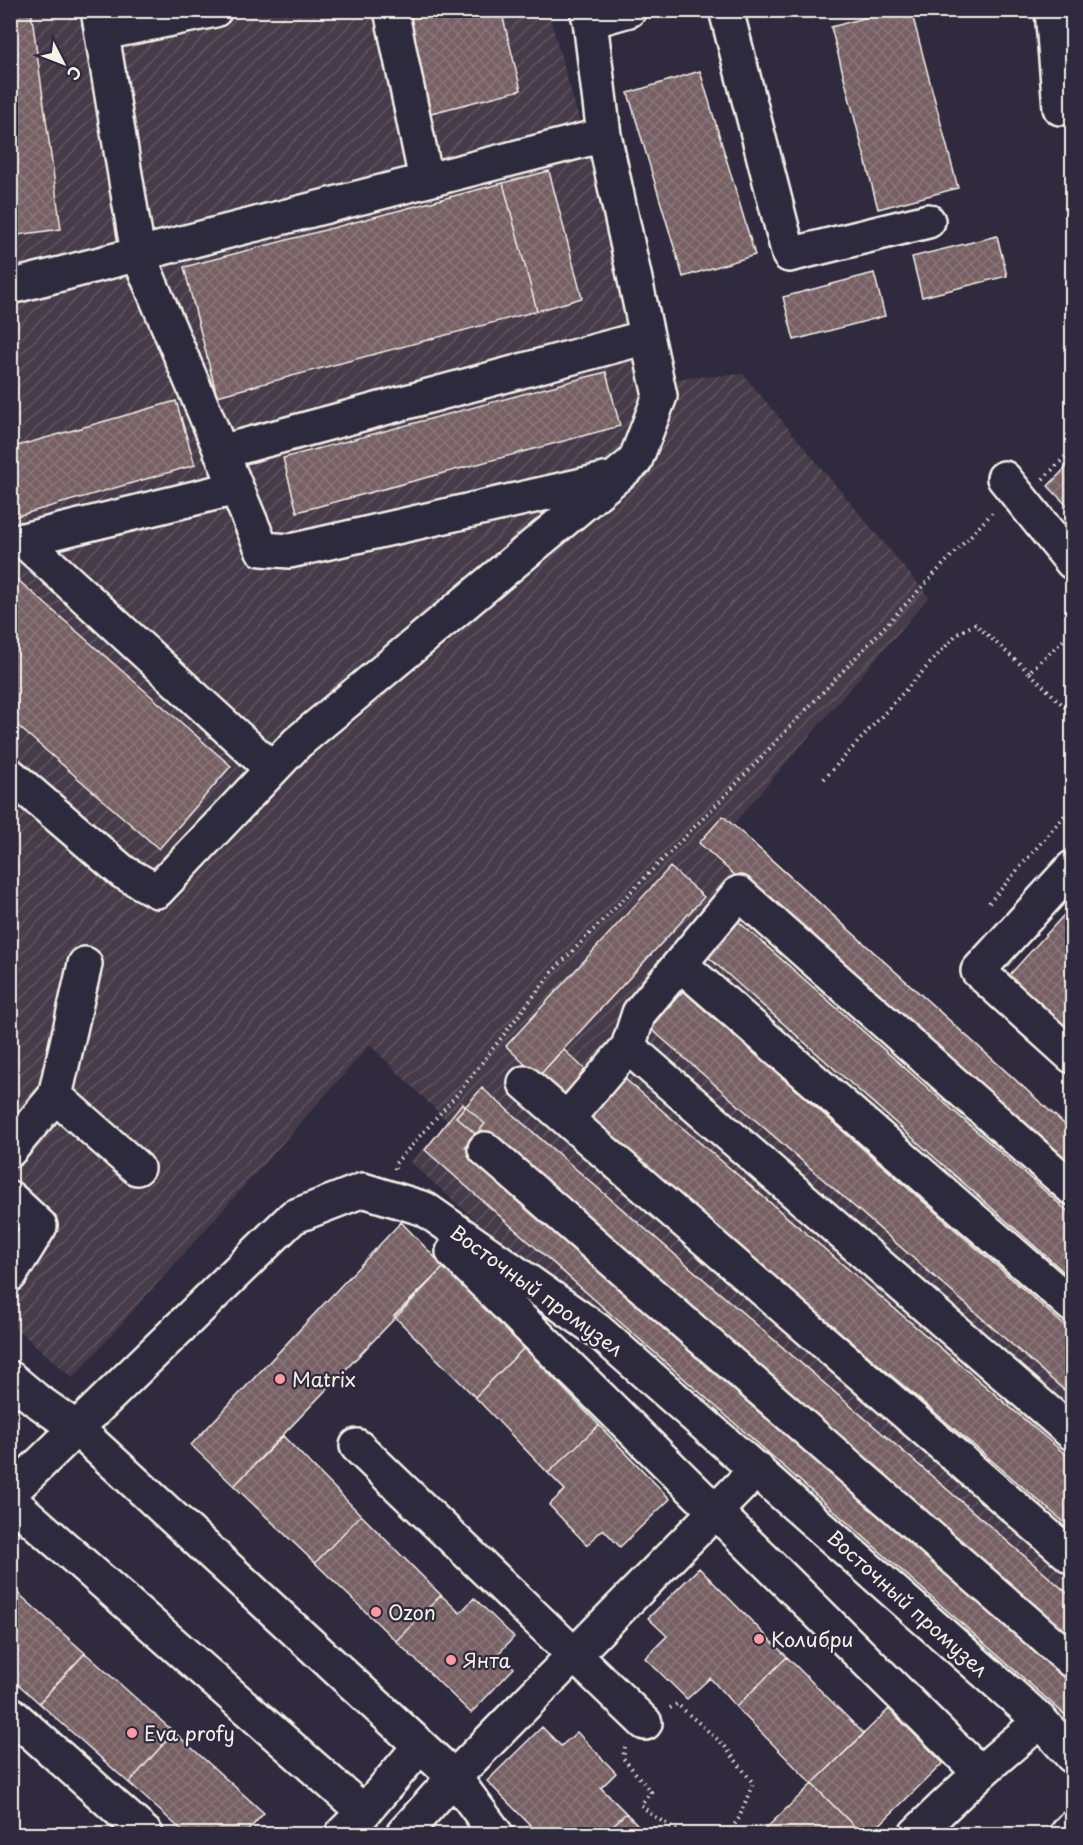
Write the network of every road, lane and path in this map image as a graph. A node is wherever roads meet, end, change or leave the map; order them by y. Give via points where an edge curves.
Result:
1 (215, 10) edge
2 (391, 10) edge
3 (629, 10) edge
4 (726, 10) edge
5 (1052, 10) edge
6 (588, 16) edge
7 (101, 22) edge
8 (1060, 108) dead end
9 (604, 135) junction
10 (426, 180) junction
11 (928, 221) dead end
12 (138, 254) junction
13 (10, 287) edge
14 (647, 337) junction
15 (1072, 450) edge
16 (222, 452) junction
17 (616, 477) junction
18 (236, 488) junction
19 (1013, 490) junction
20 (17, 540) edge
21 (1072, 562) edge
22 (1072, 632) edge
23 (1029, 672) junction
24 (1072, 714) edge
25 (272, 769) junction
26 (10, 775) edge
27 (824, 779) dead end
28 (1072, 807) edge
29 (1072, 868) edge
30 (989, 903) dead end
31 (85, 964) dead end
32 (680, 964) junction
33 (628, 1047) junction
34 (1072, 1056) edge
35 (525, 1083) dead end
36 (55, 1096) junction
37 (567, 1119) junction
38 (485, 1149) dead end
39 (10, 1150) edge
40 (137, 1168) dead end
41 (1072, 1188) edge
42 (10, 1198) edge
43 (397, 1200) junction
44 (455, 1249) junction
45 (10, 1275) edge
46 (1072, 1305) edge
47 (10, 1378) edge
48 (76, 1428) junction
49 (1072, 1433) edge
50 (357, 1446) dead end
51 (757, 1469) junction
52 (10, 1493) edge
53 (10, 1500) edge
54 (716, 1512) junction
55 (1072, 1557) edge
56 (574, 1655) junction
57 (1072, 1661) edge
58 (10, 1713) edge
59 (1041, 1721) junction
60 (645, 1723) junction
61 (420, 1746) junction
62 (1072, 1756) edge
63 (980, 1773) junction
64 (454, 1777) junction
65 (353, 1823) edge
66 (1072, 1828) edge
67 (128, 1829) edge
68 (403, 1834) edge
69 (496, 1834) edge
70 (683, 1834) edge
71 (728, 1834) edge
72 (916, 1834) edge
73 (1067, 1834) edge

1 - 7 street
2 - 10 street
3 - 6 street
4 - 11 street via 789,255
5 - 8 street
6 - 9 street
7 - 12 street
9 - 10 street
9 - 14 street
10 - 12 street
12 - 13 street
12 - 16 street
14 - 16 street
14 - 17 street via 660,396 635,462
15 - 19 path
16 - 18 street
17 - 18 street via 290,551 262,549
17 - 25 street via 306,736
18 - 20 street
19 - 21 street
19 - 43 path via 720,801 553,971 460,1091 394,1164
20 - 25 street
22 - 23 path
23 - 24 path
23 - 27 path via 975,624 957,634
25 - 26 street via 157,891 123,872
28 - 30 path
29 - 34 street via 978,971
31 - 36 street
32 - 33 street via 639,1013
32 - 41 street via 739,892
32 - 46 street
33 - 37 street
33 - 49 street
35 - 37 street
36 - 39 street
36 - 40 street
37 - 55 street
38 - 57 street
42 - 45 street via 40,1226
43 - 44 street, Восточный промузел via 425,1209
43 - 48 street, Восточный промузел via 363,1190 293,1217
44 - 51 street, Восточный промузел via 597,1330
44 - 54 street
47 - 48 street
48 - 52 street, Восточный промузел
48 - 61 street
50 - 56 street
51 - 54 street
51 - 59 street, Восточный промузел
53 - 65 street
54 - 56 street
54 - 63 street
56 - 60 street
56 - 64 street
58 - 67 street
59 - 62 street, Восточный промузел
59 - 63 street
60 - 70 path via 627,1739 622,1758 651,1792 641,1805
60 - 71 path via 677,1704 724,1745 753,1783
61 - 64 street
61 - 65 street
63 - 72 street
64 - 68 street
64 - 69 street
66 - 73 street

